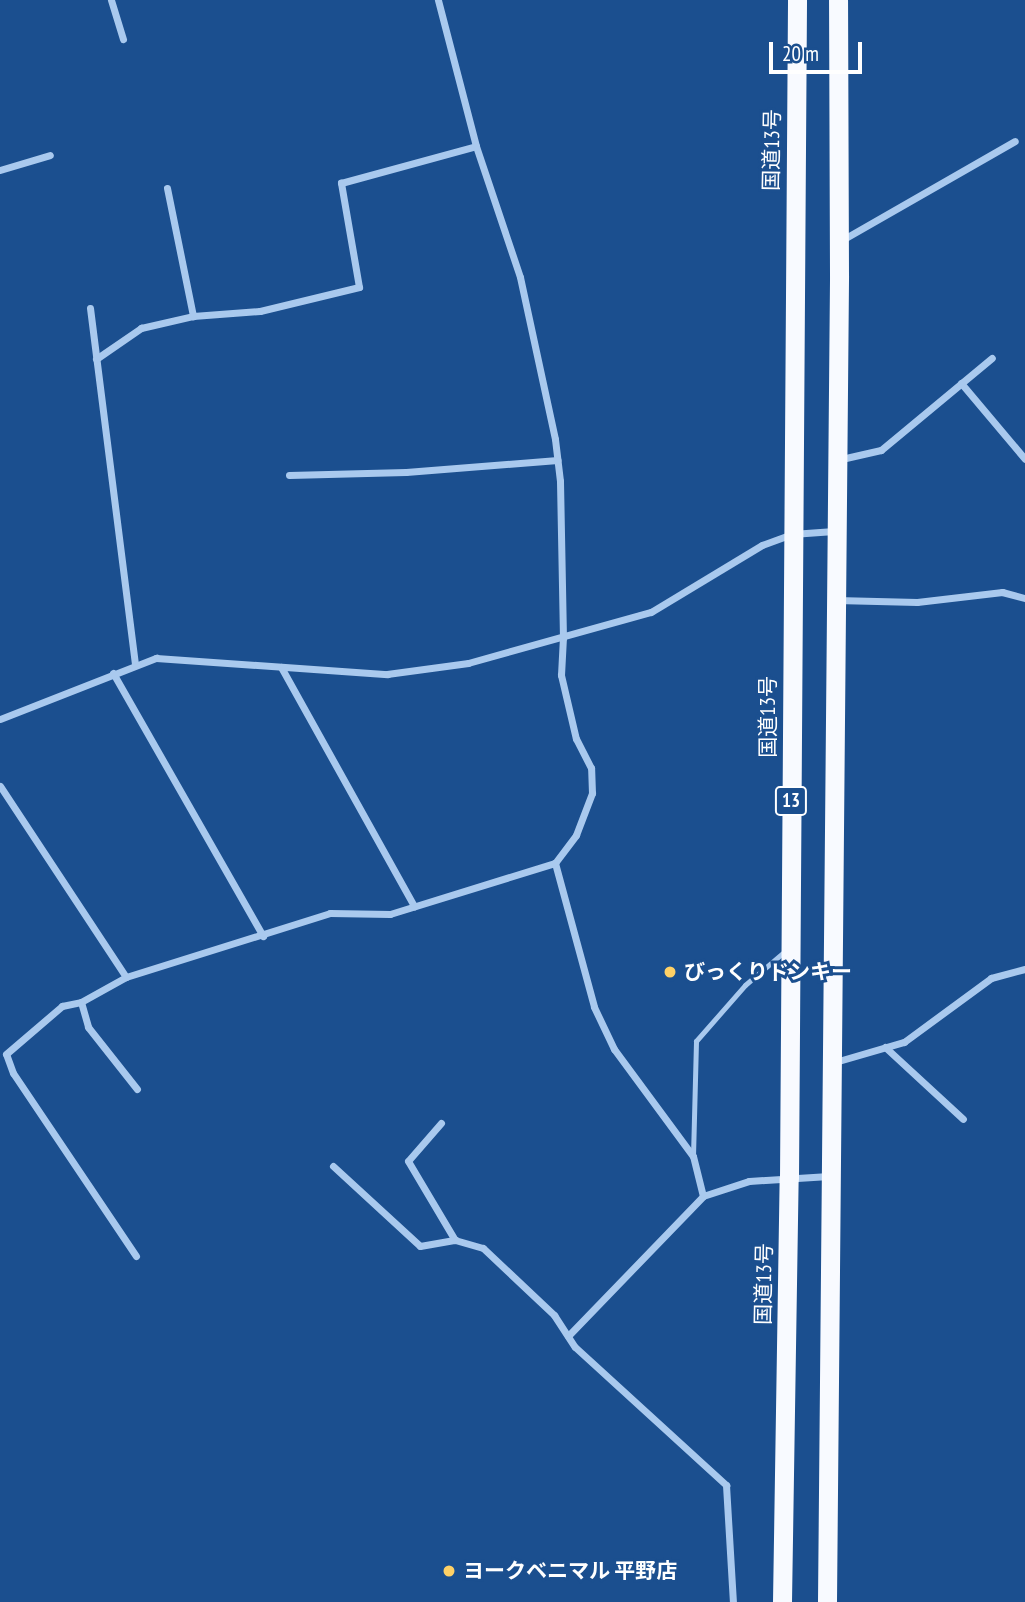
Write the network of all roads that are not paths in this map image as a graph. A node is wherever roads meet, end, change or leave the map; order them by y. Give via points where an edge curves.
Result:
1 (111, 0) edge
2 (438, 0) edge
3 (797, 0) edge
4 (838, 0) edge
5 (123, 39) dead end
6 (1015, 141) dead end
7 (476, 146) junction
8 (50, 155) dead end
9 (0, 170) edge
10 (167, 188) dead end
11 (839, 242) junction
12 (90, 308) dead end
13 (193, 316) junction
14 (992, 358) dead end
15 (96, 359) junction
16 (961, 383) junction
17 (1025, 459) edge
18 (558, 460) junction
19 (837, 460) junction
20 (289, 475) dead end
21 (836, 531) junction
22 (792, 534) junction
23 (1025, 598) edge
24 (835, 600) junction
25 (563, 638) junction
26 (135, 664) junction
27 (281, 667) junction
28 (113, 673) junction
29 (0, 719) edge
30 (0, 786) edge
31 (555, 863) junction
32 (414, 906) junction
33 (263, 936) junction
34 (790, 947) junction
35 (1025, 969) edge
36 (126, 977) junction
37 (81, 1002) junction
38 (885, 1047) junction
39 (831, 1064) junction
40 (137, 1089) dead end
41 (963, 1119) dead end
42 (441, 1124) dead end
43 (693, 1156) junction
44 (333, 1166) dead end
45 (830, 1176) junction
46 (789, 1178) junction
47 (703, 1196) junction
48 (455, 1240) junction
49 (136, 1256) dead end
50 (568, 1336) junction
51 (733, 1602) edge
52 (782, 1602) edge
53 (827, 1602) edge

1 - 5 street
2 - 7 street
3 - 22 highway, 国道13号 / 13
4 - 11 highway, 13
6 - 11 street
7 - 13 street via 341,183 359,286 260,311
7 - 18 street via 520,277
8 - 9 street
10 - 13 street
11 - 19 highway, 13
12 - 15 street
13 - 15 street via 141,328
14 - 16 street
15 - 26 street
16 - 17 street
16 - 19 street via 881,450
18 - 20 street via 406,472
18 - 25 street
19 - 21 highway, 13
21 - 22 street
21 - 24 highway, 13
22 - 25 street via 762,545 651,612
22 - 34 highway, 国道13号 / 13
23 - 24 street via 1002,592 917,602
24 - 39 highway, 13
25 - 27 street via 468,663 387,674
25 - 31 street via 561,675 576,739 591,768 592,793 576,835
26 - 27 street via 156,658
26 - 28 street
27 - 32 street
28 - 29 street
28 - 33 street
30 - 36 street
31 - 32 street
31 - 43 street via 604,1028 614,1049
32 - 33 street via 390,914 330,913
33 - 36 street
34 - 43 lane via 745,985 696,1041
34 - 46 highway, 国道13号 / 13
35 - 38 street via 991,978 904,1042
36 - 37 street
37 - 40 street via 88,1027
37 - 49 street via 62,1006 6,1054 13,1073
38 - 39 street
38 - 41 street
39 - 45 highway, 13
42 - 48 street via 408,1161
43 - 47 street
44 - 48 street via 420,1246
45 - 46 street
45 - 53 highway, 13
46 - 47 street via 749,1181
46 - 52 highway, 国道13号 / 13
47 - 50 street
48 - 50 street via 483,1248 554,1315
50 - 51 street via 726,1485

